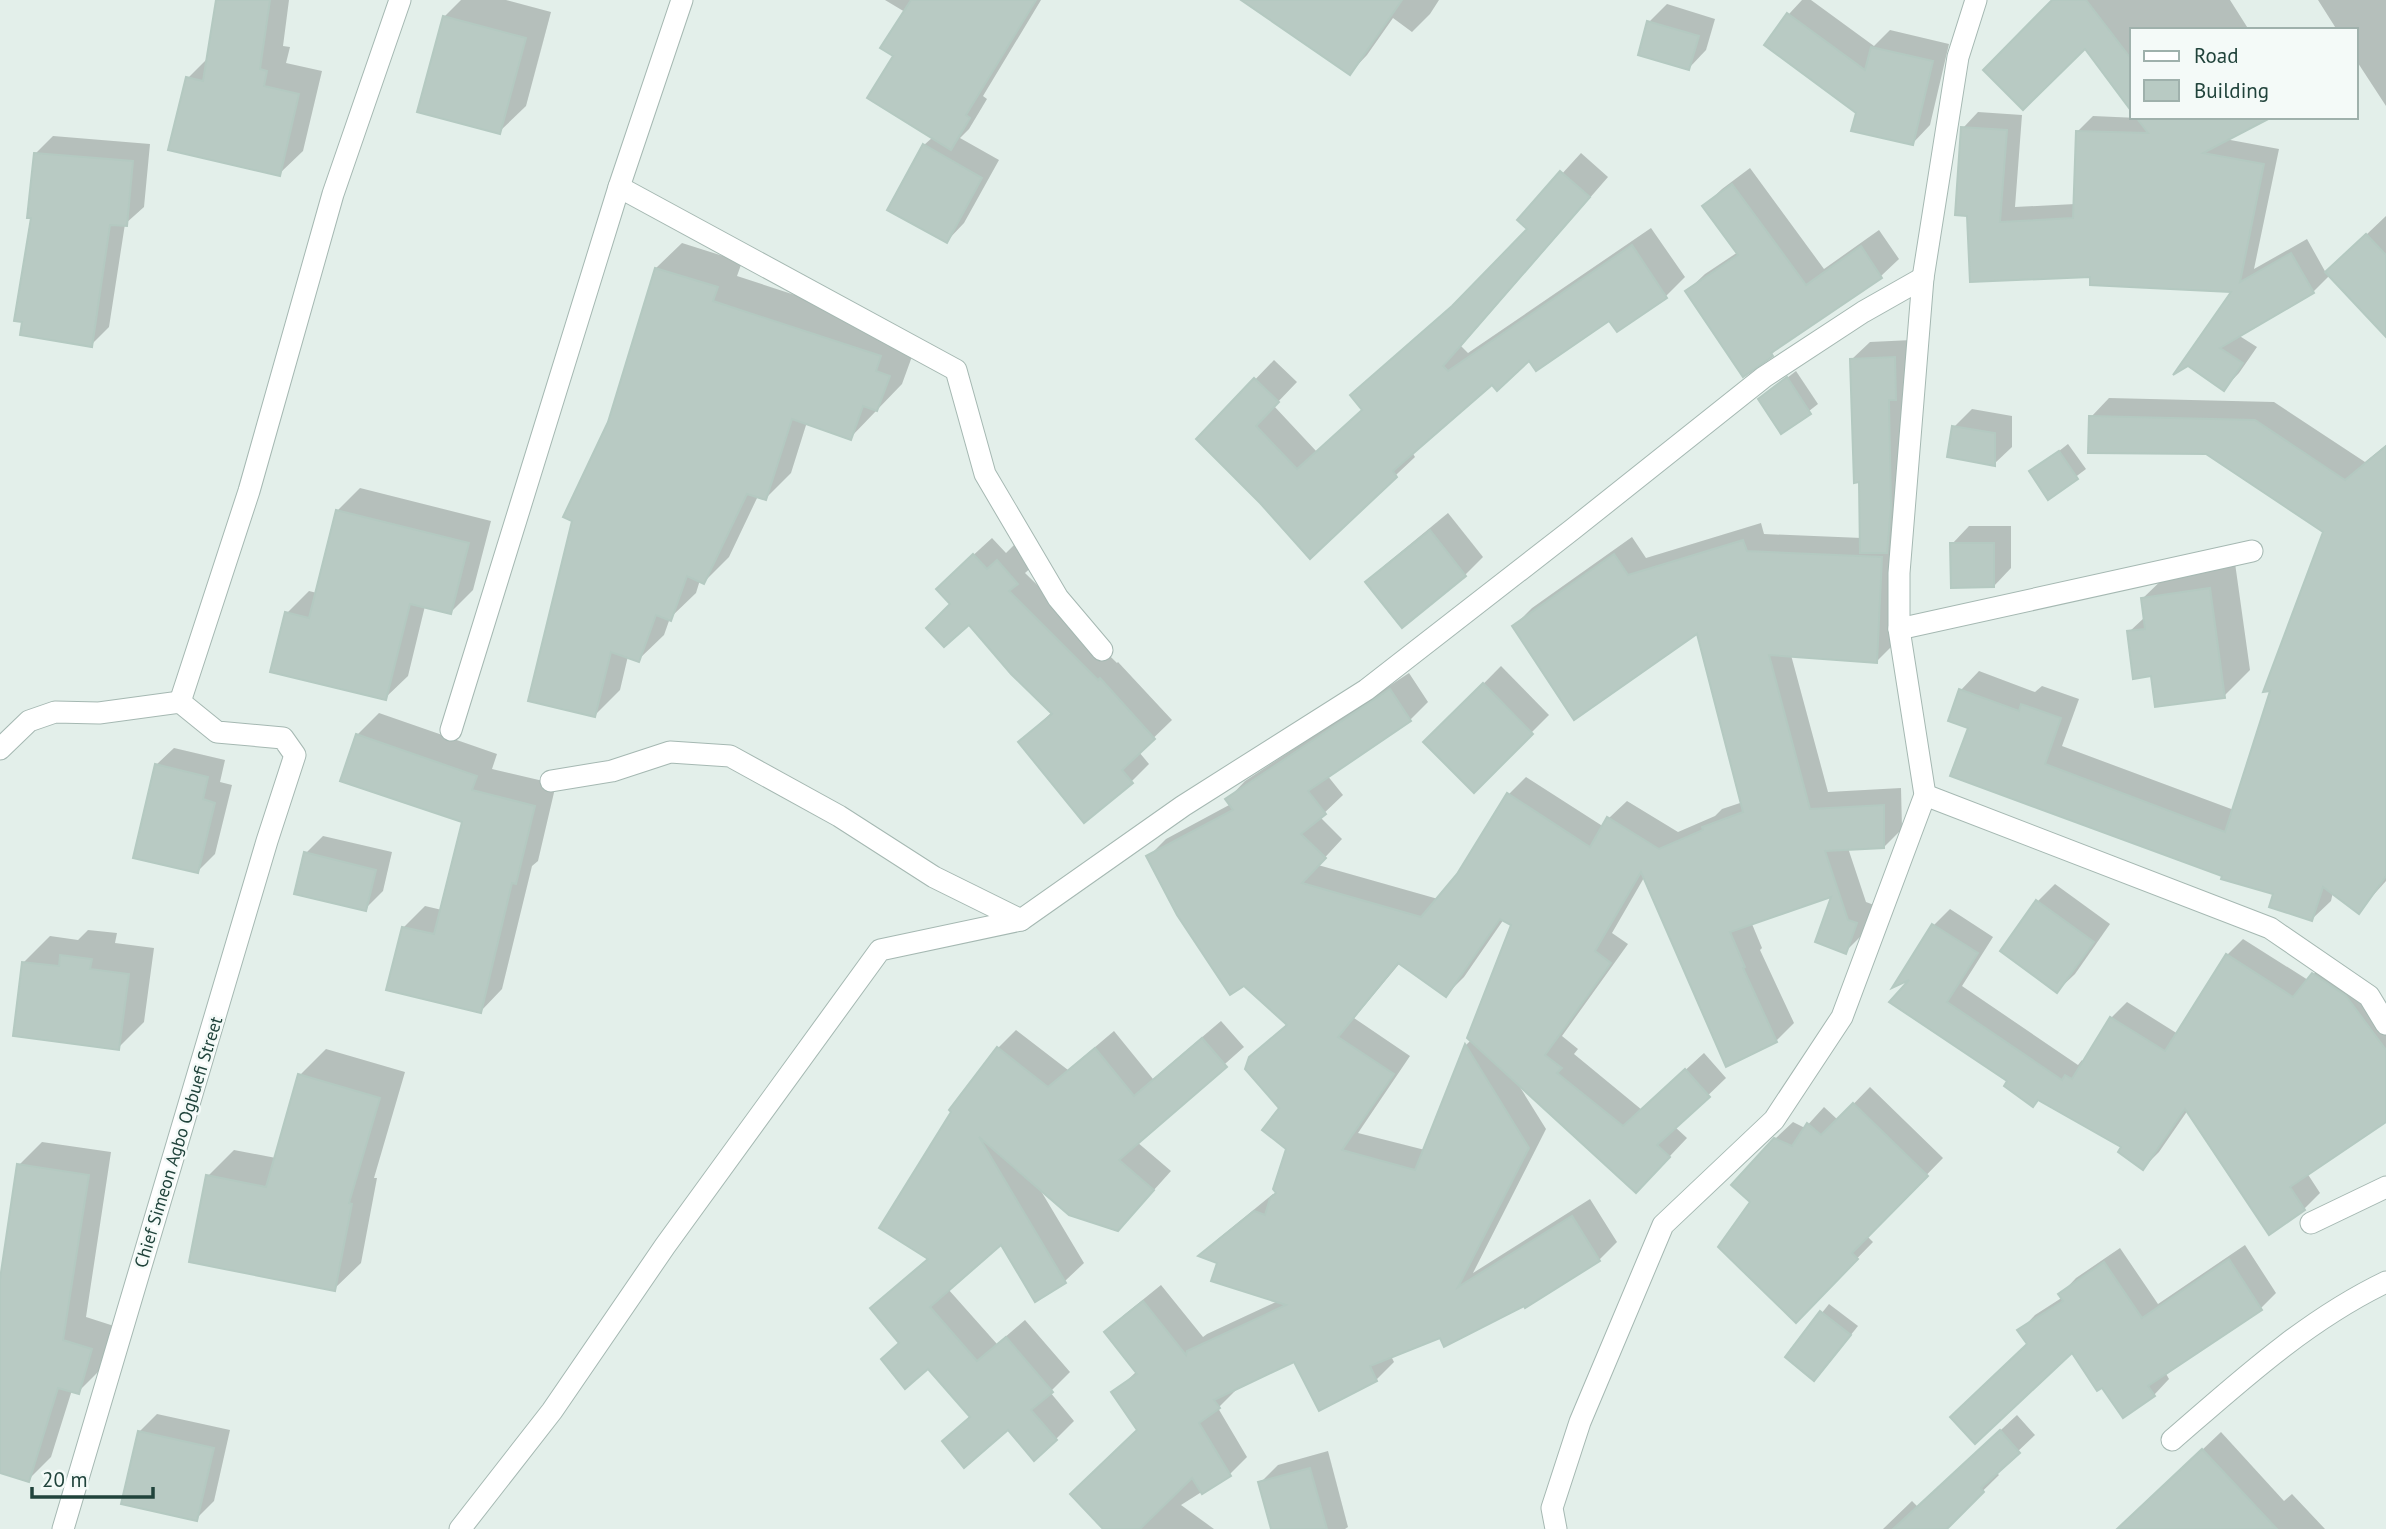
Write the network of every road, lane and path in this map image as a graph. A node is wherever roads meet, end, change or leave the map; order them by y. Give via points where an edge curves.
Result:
1 (400, 0) edge
2 (682, 0) edge
3 (1976, 0) edge
4 (619, 187) junction
5 (1923, 278) junction
6 (2252, 551) dead end
7 (1899, 629) junction
8 (1102, 650) dead end
9 (180, 702) junction
10 (451, 730) dead end
11 (0, 749) edge
12 (551, 781) dead end
13 (1925, 795) junction
14 (1021, 920) junction
15 (2386, 1024) edge
16 (2386, 1187) edge
17 (2311, 1223) dead end
18 (2386, 1282) edge
19 (2172, 1440) dead end
20 (63, 1529) edge
21 (460, 1529) edge
22 (1556, 1529) edge

1 - 9 street via 333,194 249,491
2 - 4 street
3 - 5 street via 1958,57
4 - 8 street via 956,370 985,474 1058,598
4 - 10 street
5 - 7 street via 1899,573
5 - 14 street via 1764,377 1366,690 1184,806
6 - 7 street
7 - 13 street
9 - 11 street via 99,713 55,712 29,721
9 - 20 street, Chief Simeon Agbo Ogbuefi Street via 217,732 283,738 295,755
12 - 14 street via 612,771 670,752 730,756 839,816 934,877
13 - 15 street via 2270,929 2369,996
13 - 22 street via 1842,1017 1774,1120 1664,1225 1580,1422 1552,1508
14 - 21 street via 880,950 552,1411
16 - 17 street
18 - 19 street via 2351,1299 2269,1356

